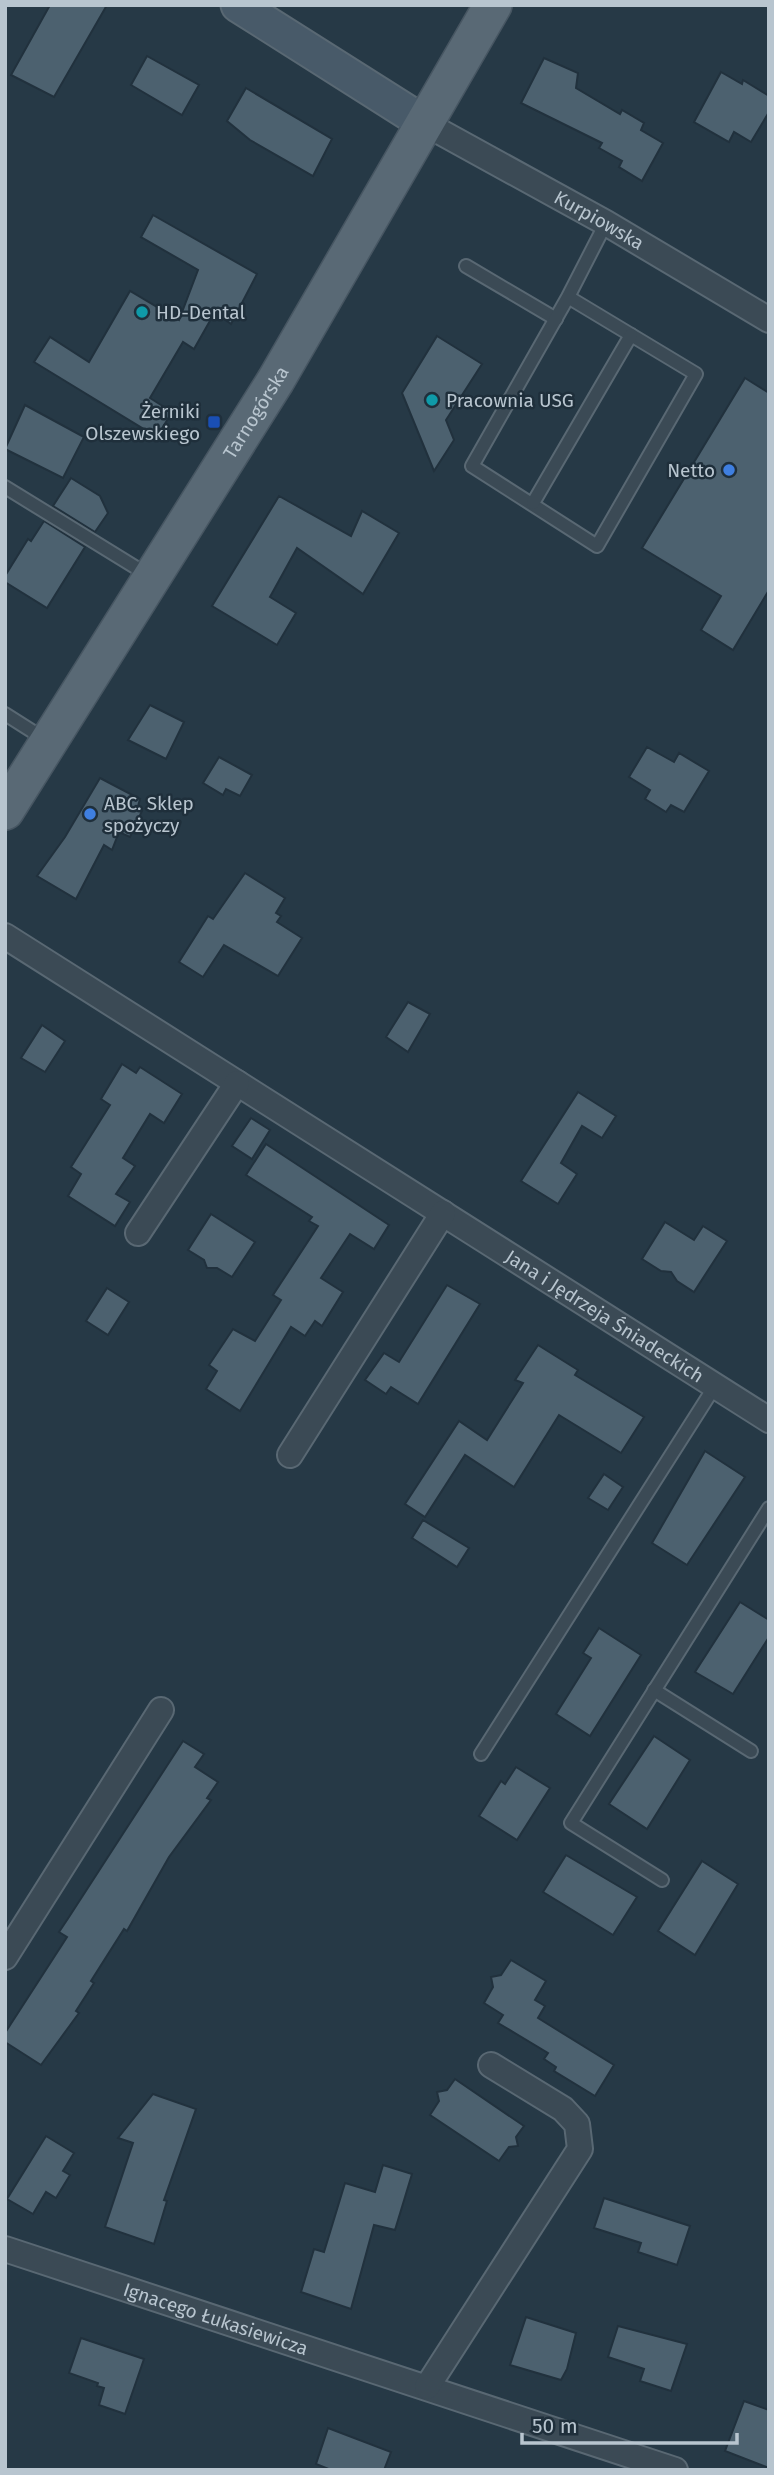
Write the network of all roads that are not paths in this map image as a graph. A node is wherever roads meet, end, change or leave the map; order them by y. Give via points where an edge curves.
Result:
1 (238, 5) edge
2 (493, 5) edge
3 (426, 124) junction
4 (606, 223) junction
5 (466, 266) dead end
6 (568, 298) junction
7 (556, 318) junction
8 (769, 320) edge
9 (631, 335) junction
10 (5, 487) edge
11 (533, 503) junction
12 (153, 578) junction
13 (5, 714) edge
14 (49, 741) junction
15 (5, 810) edge
16 (5, 936) edge
17 (237, 1083) junction
18 (443, 1213) junction
19 (138, 1233) dead end
20 (715, 1386) junction
21 (769, 1420) edge
22 (290, 1455) dead end
23 (769, 1508) edge
24 (654, 1690) junction
25 (161, 1710) dead end
26 (751, 1751) dead end
27 (481, 1754) dead end
28 (662, 1880) dead end
29 (5, 1957) edge
30 (491, 2065) dead end
31 (5, 2249) edge
32 (426, 2387) junction
33 (675, 2470) edge

1 - 3 street
2 - 3 main road, Tarnogórska
3 - 4 street, Kurpiowska
3 - 12 main road, Tarnogórska
4 - 6 lane
4 - 8 street, Kurpiowska
5 - 7 lane
6 - 7 lane
6 - 9 lane
7 - 11 lane via 472,466
9 - 11 lane
9 - 11 lane via 696,374 597,545
10 - 12 lane
12 - 14 main road, Tarnogórska
13 - 14 lane
14 - 15 main road, Tarnogórska
16 - 17 street, Jana i Jędrzeja Śniadeckich
17 - 18 street, Jana i Jędrzeja Śniadeckich
17 - 19 street
18 - 20 street, Jana i Jędrzeja Śniadeckich
18 - 22 street
20 - 21 street, Jana i Jędrzeja Śniadeckich
20 - 27 lane
23 - 24 lane
24 - 26 lane
24 - 28 lane via 571,1823
25 - 29 street
30 - 32 street via 563,2109 577,2124 580,2149
31 - 32 street, Ignacego Łukasiewicza
32 - 33 street, Ignacego Łukasiewicza

